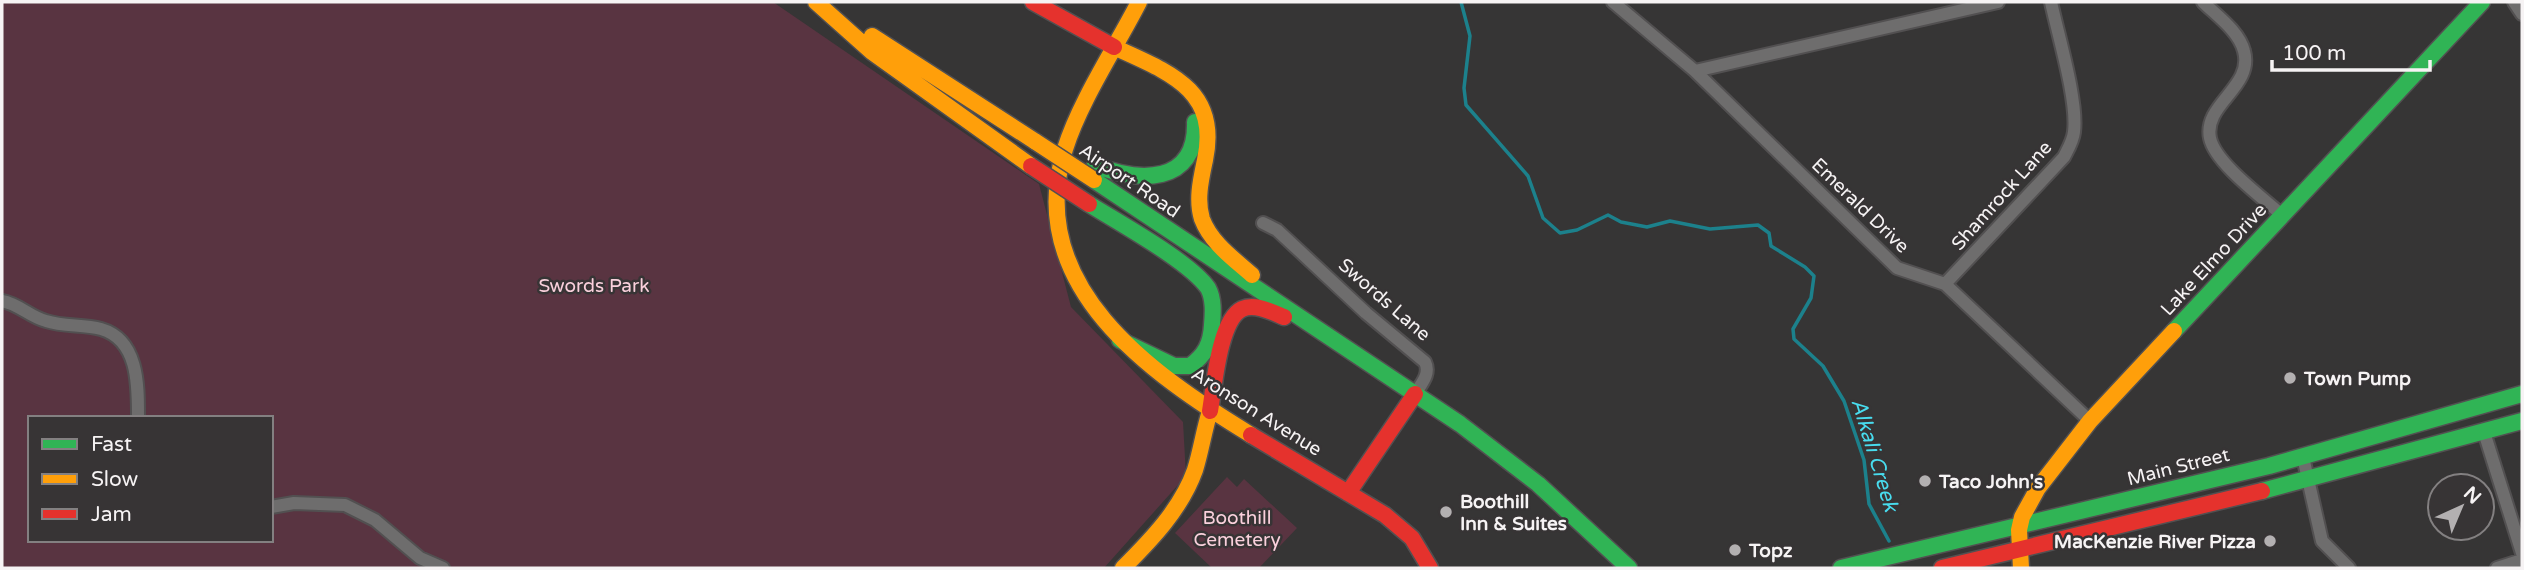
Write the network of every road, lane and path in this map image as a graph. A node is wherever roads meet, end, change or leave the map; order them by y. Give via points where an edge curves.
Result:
1 (818, 2) edge
2 (1033, 2) edge
3 (1139, 2) edge
4 (1613, 2) edge
5 (1998, 2) edge
6 (2052, 2) edge
7 (2203, 2) edge
8 (2482, 2) edge
9 (2514, 2) edge
10 (2522, 14) edge
11 (1114, 47) junction
12 (1695, 71) junction
13 (1179, 81) junction
14 (1094, 172) junction
15 (2283, 216) junction
16 (1263, 223) dead end
17 (1945, 284) junction
18 (2, 301) edge
19 (1286, 309) junction
20 (1321, 332) junction
21 (1121, 340) junction
22 (1415, 394) junction
23 (2522, 394) edge
24 (1210, 411) junction
25 (138, 416) edge
26 (2090, 421) junction
27 (2522, 421) edge
28 (2484, 432) junction
29 (1202, 437) junction
30 (2303, 457) junction
31 (2308, 480) junction
32 (1348, 493) junction
33 (273, 507) edge
34 (2019, 527) junction
35 (2019, 551) junction
36 (2522, 553) edge
37 (2522, 560) edge
38 (443, 568) edge
39 (1123, 568) edge
40 (1430, 568) edge
41 (1629, 568) edge
42 (1841, 568) edge
43 (1942, 568) edge
44 (2021, 568) edge
45 (2349, 568) edge
46 (2497, 568) edge

1 - 14 main road, Airport Road, bridge via 1035,142
1 - 21 main road, bridge via 872,52 1031,166 1185,268 1208,289 1213,305 1207,352 1190,366 1174,366
2 - 11 main road
3 - 11 main road, Aronson Avenue
4 - 12 street, Emerald Drive
5 - 12 street
6 - 17 street, Shamrock Lane via 2074,110 2070,145 2064,157
7 - 15 street via 2232,30 2244,51 2244,71 2216,112 2210,138 2229,167
8 - 15 main road, Lake Elmo Drive
9 - 10 street
11 - 13 main road
11 - 21 main road, Aronson Avenue via 1069,136 1061,163 1058,218 1067,262 1077,283 1090,306
12 - 17 street, Emerald Drive via 1897,268
13 - 14 main road via 1196,124 1192,147 1181,162 1164,175 1135,178
13 - 19 main road via 1198,97 1206,114 1209,133 1199,202 1202,220 1219,244
14 - 19 main road, Airport Road
15 - 26 main road, Lake Elmo Drive
16 - 22 street, Swords Lane via 1278,230 1425,362 1427,375
17 - 26 street, Emerald Drive
18 - 25 street via 45,321 102,329 117,338 136,367
19 - 20 main road, Airport Road
20 - 22 main road, Airport Road
20 - 24 main road via 1265,310 1240,309 1228,321
21 - 24 main road, Aronson Avenue
21 - 29 main road via 1190,409
22 - 32 main road, Swords Lane
22 - 41 main road, Airport Road via 1532,480
23 - 30 main road, Main Street
24 - 29 main road
24 - 32 main road, Aronson Avenue
26 - 34 main road, Lake Elmo Drive via 2042,481
27 - 28 main road
28 - 31 main road
28 - 36 street
29 - 39 main road via 1196,467 1169,521
30 - 31 street
30 - 34 main road, Main Street
31 - 35 main road
31 - 45 street via 2322,541
32 - 40 main road, Aronson Avenue via 1410,536
33 - 38 street via 345,505 375,520 419,558
34 - 35 main road, Lake Elmo Drive
34 - 42 main road, Main Street
35 - 43 main road
35 - 44 main road, Lake Elmo Drive
37 - 46 street

